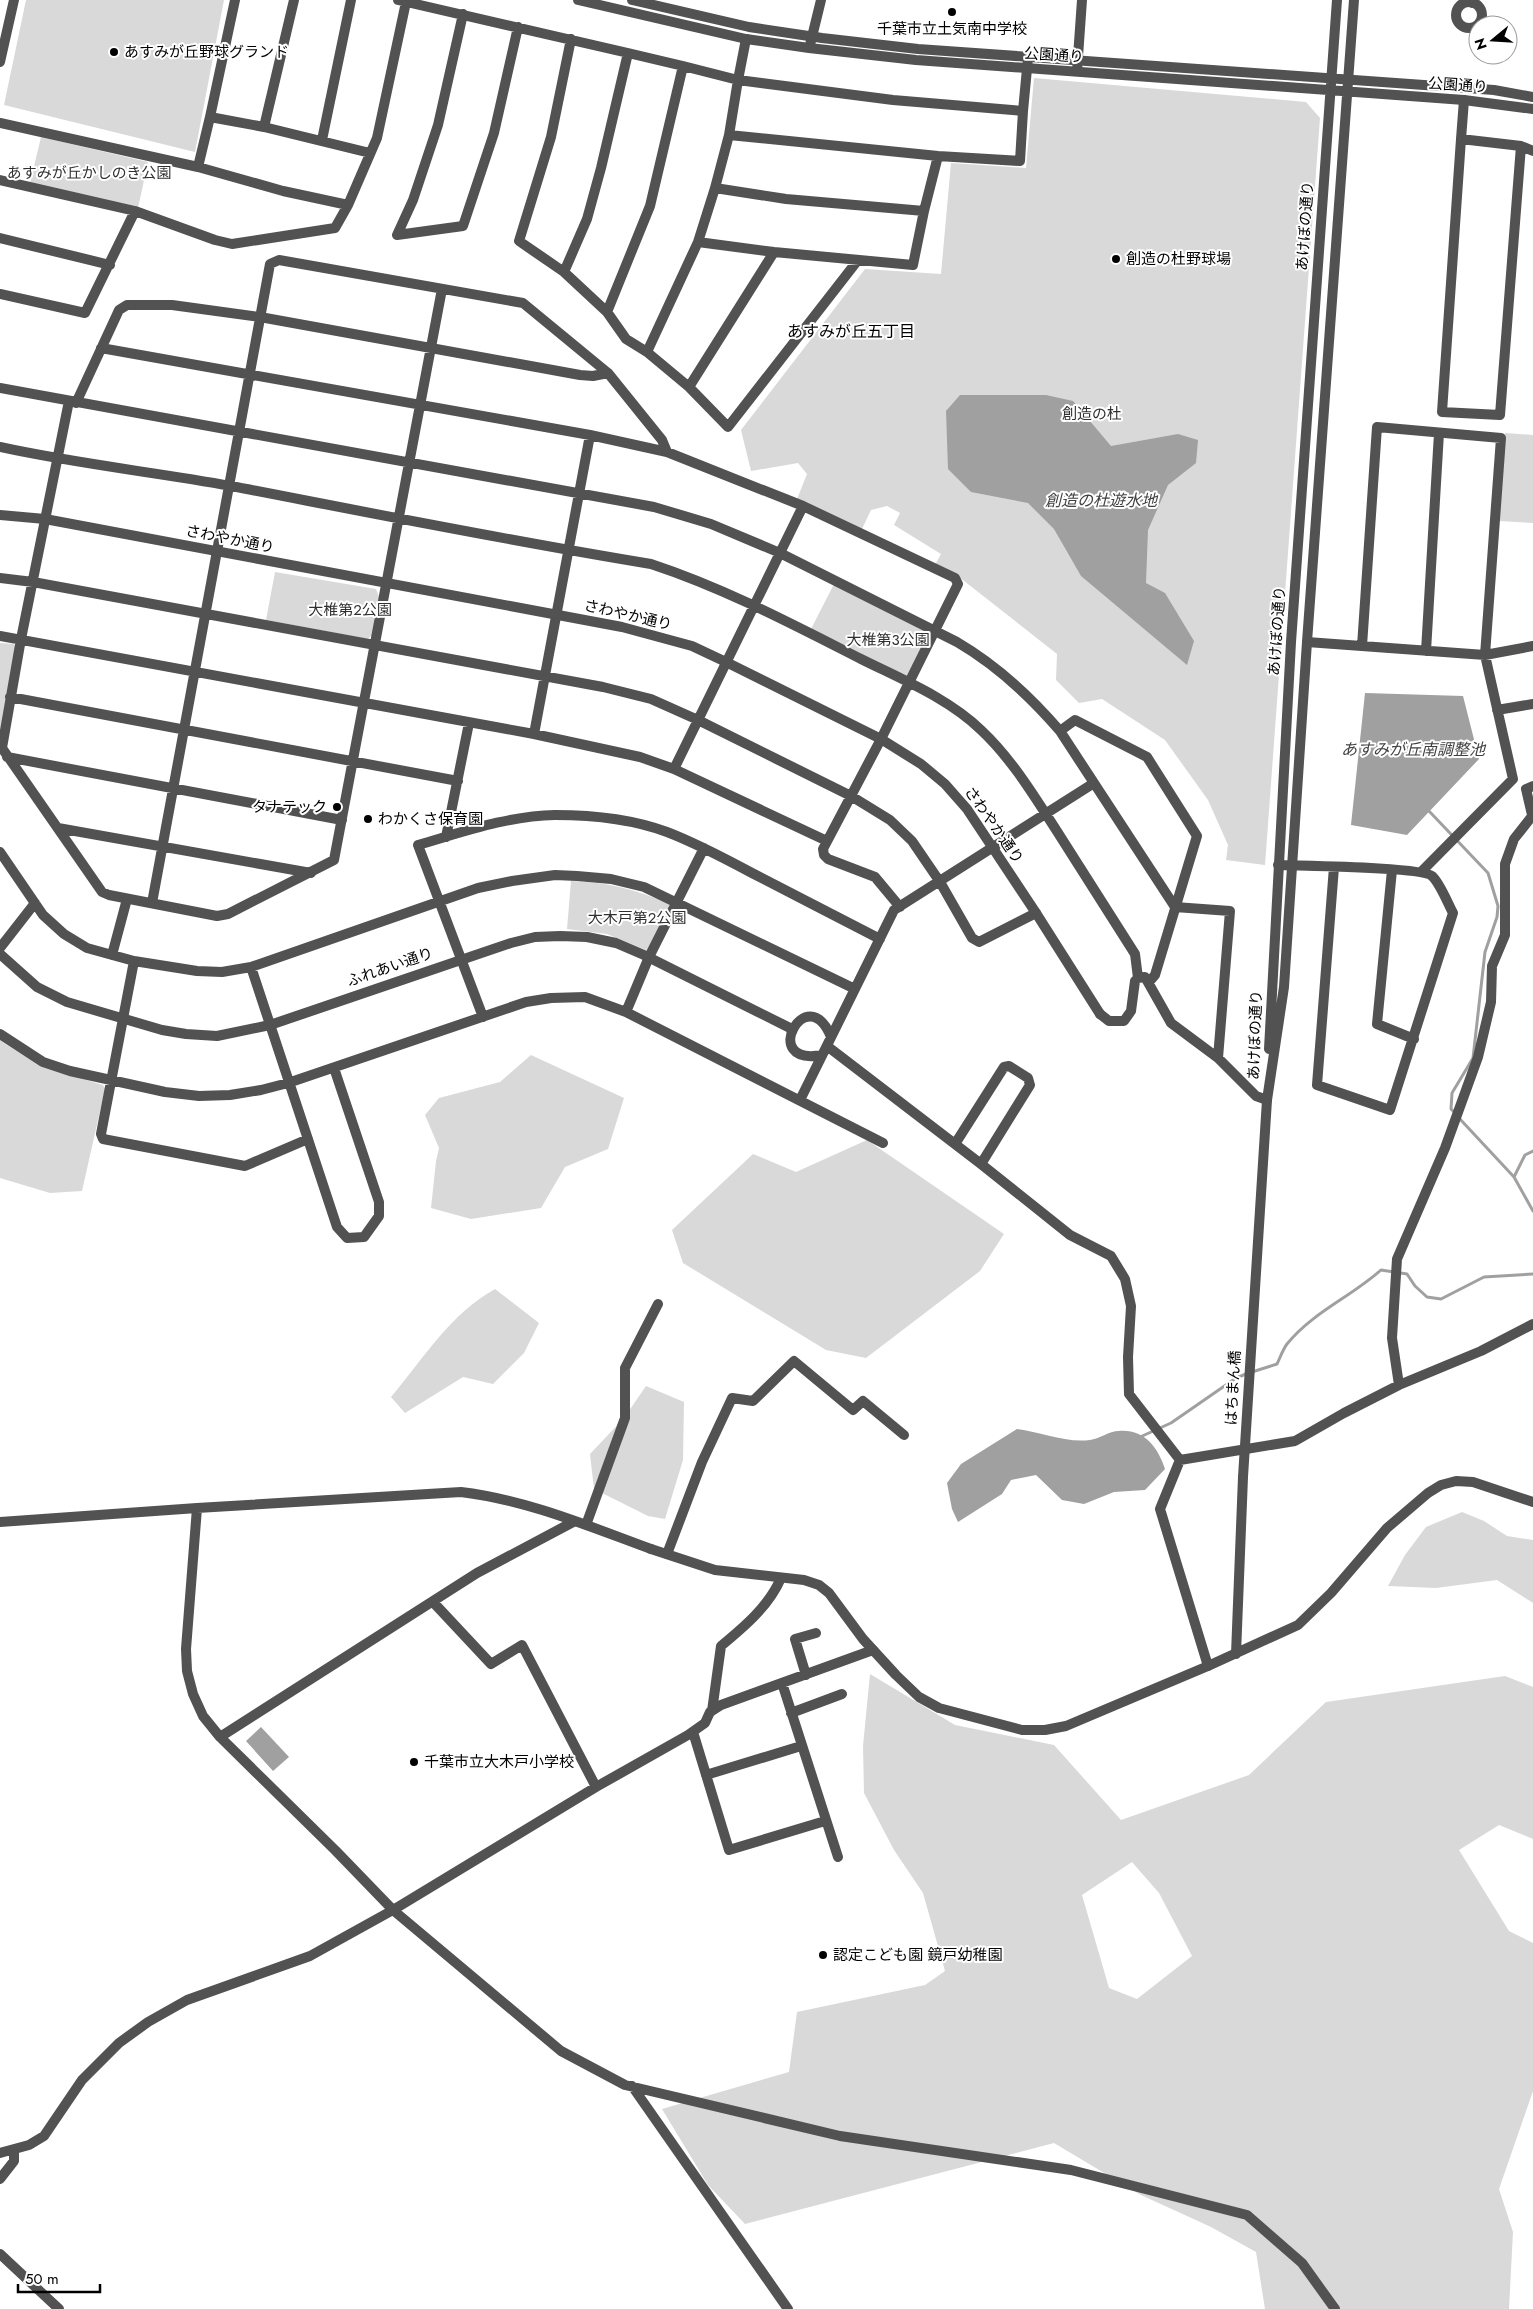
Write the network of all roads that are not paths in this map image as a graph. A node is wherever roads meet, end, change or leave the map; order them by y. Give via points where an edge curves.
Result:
1 (14, 0) edge
2 (235, 0) edge
3 (294, 0) edge
4 (351, 0) edge
5 (578, 0) edge
6 (632, 0) edge
7 (821, 0) edge
8 (1082, 0) edge
9 (1337, 0) edge
10 (1354, 0) edge
11 (402, 1) edge
12 (463, 14) junction
13 (518, 27) junction
14 (812, 37) junction
15 (746, 38) junction
16 (571, 40) junction
17 (809, 48) junction
18 (628, 53) junction
19 (1078, 60) junction
20 (0, 62) edge
21 (1028, 63) junction
22 (683, 66) junction
23 (1077, 72) junction
24 (1332, 78) junction
25 (1348, 79) junction
26 (738, 80) junction
27 (1330, 91) junction
28 (1348, 92) junction
29 (1533, 97) edge
30 (1464, 100) junction
31 (1533, 109) edge
32 (1023, 111) junction
33 (210, 117) junction
34 (0, 123) edge
35 (264, 126) junction
36 (729, 135) junction
37 (1461, 139) junction
38 (322, 140) junction
39 (1521, 146) junction
40 (1533, 150) edge
41 (370, 153) junction
42 (938, 156) junction
43 (198, 167) junction
44 (0, 180) edge
45 (715, 188) junction
46 (348, 205) junction
47 (924, 211) junction
48 (135, 212) junction
49 (0, 238) edge
50 (698, 242) junction
51 (774, 252) junction
52 (858, 260) junction
53 (110, 265) junction
54 (564, 272) junction
55 (442, 289) junction
56 (0, 294) edge
57 (607, 312) junction
58 (260, 317) junction
59 (102, 348) junction
60 (431, 348) junction
61 (647, 352) junction
62 (608, 372) junction
63 (249, 374) junction
64 (689, 387) junction
65 (0, 388) edge
66 (73, 402) junction
67 (420, 406) junction
68 (239, 432) junction
69 (1439, 433) junction
70 (590, 435) junction
71 (0, 447) edge
72 (667, 452) junction
73 (57, 459) junction
74 (410, 462) junction
75 (229, 486) junction
76 (579, 493) junction
77 (803, 506) junction
78 (0, 515) edge
79 (45, 519) junction
80 (399, 520) junction
81 (568, 550) junction
82 (217, 552) junction
83 (780, 552) junction
84 (0, 578) edge
85 (33, 582) junction
86 (387, 583) junction
87 (754, 605) junction
88 (205, 614) junction
89 (556, 615) junction
90 (934, 631) junction
91 (0, 636) edge
92 (21, 639) junction
93 (1307, 642) junction
94 (375, 646) junction
95 (1362, 646) junction
96 (1533, 646) edge
97 (1426, 651) junction
98 (1485, 655) junction
99 (726, 662) junction
100 (195, 672) junction
101 (545, 677) junction
102 (908, 682) junction
103 (10, 697) junction
104 (364, 704) junction
105 (1533, 704) edge
106 (1497, 710) junction
107 (698, 720) junction
108 (469, 723) junction
109 (184, 730) junction
110 (1060, 731) junction
111 (534, 734) junction
112 (881, 739) junction
113 (7, 757) junction
114 (353, 761) junction
115 (674, 769) junction
116 (458, 781) junction
117 (1094, 784) junction
118 (1533, 786) edge
119 (173, 788) junction
120 (851, 796) junction
121 (1046, 814) junction
122 (1532, 815) edge
123 (342, 820) junction
124 (58, 828) junction
125 (446, 837) junction
126 (826, 841) junction
127 (163, 846) junction
128 (704, 848) junction
129 (993, 849) junction
130 (0, 852) edge
131 (1278, 865) junction
132 (1292, 865) junction
133 (1334, 867) junction
134 (1392, 870) junction
135 (1422, 871) junction
136 (311, 872) junction
137 (940, 882) junction
138 (127, 899) junction
139 (440, 902) junction
140 (678, 902) junction
141 (35, 903) junction
142 (152, 903) junction
143 (900, 907) junction
144 (1175, 907) junction
145 (1036, 913) junction
146 (880, 939) junction
147 (0, 948) edge
148 (0, 954) edge
149 (112, 954) junction
150 (648, 957) junction
151 (460, 959) junction
152 (134, 961) junction
153 (251, 967) junction
154 (1138, 978) junction
155 (1149, 982) junction
156 (855, 989) junction
157 (626, 1012) junction
158 (483, 1017) junction
159 (124, 1019) junction
160 (270, 1025) junction
161 (792, 1029) junction
162 (0, 1034) edge
163 (1414, 1039) junction
164 (827, 1046) junction
165 (1218, 1058) junction
166 (334, 1068) junction
167 (110, 1080) junction
168 (288, 1083) junction
169 (1267, 1098) junction
170 (800, 1100) junction
171 (308, 1139) junction
172 (883, 1142) dead end
173 (955, 1144) junction
174 (981, 1164) junction
175 (658, 1304) dead end
176 (1533, 1324) edge
177 (1399, 1385) junction
178 (904, 1434) dead end
179 (1180, 1460) junction
180 (1533, 1502) edge
181 (198, 1508) junction
182 (575, 1521) junction
183 (0, 1522) edge
184 (586, 1525) junction
185 (667, 1554) junction
186 (781, 1578) junction
187 (432, 1602) junction
188 (816, 1633) dead end
189 (873, 1650) junction
190 (1236, 1654) junction
191 (1208, 1666) junction
192 (806, 1675) junction
193 (782, 1684) junction
194 (842, 1694) dead end
195 (712, 1711) junction
196 (791, 1713) junction
197 (693, 1732) junction
198 (220, 1738) junction
199 (802, 1746) junction
200 (706, 1775) junction
201 (596, 1787) junction
202 (825, 1821) junction
203 (838, 1857) dead end
204 (393, 1910) junction
205 (632, 2086) junction
206 (14, 2150) junction
207 (0, 2153) edge
208 (0, 2179) edge
209 (0, 2254) edge
210 (59, 2309) edge
211 (788, 2309) edge
212 (1335, 2309) edge

1 - 20 street
2 - 33 street
3 - 35 street
4 - 38 street
5 - 15 street, 公園通り
6 - 14 street, 公園通り via 749,27
7 - 14 street
8 - 19 street
9 - 24 street, あけぼの通り
10 - 25 street, あけぼの通り
11 - 12 street
11 - 41 street via 377,138
12 - 13 street
12 - 13 street via 438,125 413,200 397,235 463,226 494,133
13 - 16 street
14 - 17 street
14 - 21 street, 公園通り
15 - 17 street, 公園通り
15 - 26 street
16 - 18 street
16 - 54 street via 550,137 519,241
17 - 21 street, 公園通り via 916,60
18 - 22 street
18 - 54 street via 587,219
19 - 21 street, 公園通り
19 - 23 street
19 - 24 street, 公園通り
21 - 23 street, 公園通り
21 - 32 street
22 - 26 street
22 - 57 street via 650,206
23 - 27 street, 公園通り
24 - 25 street, 公園通り
24 - 27 street, あけぼの通り
25 - 28 street, あけぼの通り
25 - 29 street, 公園通り via 1494,90
26 - 32 street via 893,100
26 - 36 street
27 - 28 street, 公園通り
27 - 131 street, あけぼの通り
28 - 30 street, 公園通り
28 - 93 street, あけぼの通り
30 - 31 street, 公園通り
30 - 37 street
32 - 42 street via 1020,161
33 - 35 street
33 - 43 street
34 - 43 street
35 - 38 street
36 - 42 street
36 - 45 street
37 - 39 street
37 - 39 street via 1442,412 1500,415
38 - 41 street
39 - 40 street
41 - 46 street
42 - 47 street
43 - 46 street
44 - 48 street
45 - 47 street via 786,199
45 - 50 street
46 - 48 street via 335,228 232,244
47 - 52 street via 913,265
48 - 53 street
49 - 53 street
50 - 51 street
50 - 61 street
51 - 52 street
51 - 64 street
52 - 64 street via 728,427
53 - 56 street via 85,313
54 - 57 street
55 - 58 street via 279,260 270,264
55 - 60 street
55 - 62 street via 522,304
57 - 61 street via 626,339
58 - 59 street via 172,305 128,305 119,310
58 - 60 street
58 - 63 street
59 - 63 street
59 - 66 street
60 - 62 street via 580,375
60 - 67 street
61 - 64 street
62 - 72 street via 662,440
63 - 67 street
63 - 68 street
65 - 66 street
66 - 68 street
66 - 73 street
67 - 70 street
67 - 74 street
68 - 74 street
68 - 75 street
69 - 95 street via 1377,428
69 - 97 street
69 - 98 street via 1501,438
70 - 72 street
70 - 76 street
71 - 73 street
72 - 77 street
73 - 75 street
73 - 79 street
74 - 76 street
74 - 80 street
75 - 80 street
75 - 82 street
76 - 81 street
76 - 83 street via 654,507 711,524
77 - 83 street
77 - 90 street via 957,580 958,584
78 - 79 street, さわやか通り
79 - 82 street, さわやか通り
79 - 85 street
80 - 81 street
80 - 86 street
81 - 87 street via 651,564
81 - 89 street
82 - 86 street, さわやか通り
82 - 88 street
83 - 87 street
83 - 90 street
84 - 85 street
85 - 88 street
85 - 92 street
86 - 89 street, さわやか通り
86 - 94 street
87 - 99 street
87 - 102 street
88 - 94 street
88 - 100 street
89 - 99 street, さわやか通り via 656,635 692,646
89 - 101 street
90 - 102 street
90 - 110 street via 982,657 1008,677
91 - 92 street
92 - 100 street
92 - 103 street
93 - 95 street
93 - 132 street, あけぼの通り
94 - 101 street
94 - 104 street
95 - 97 street
96 - 98 street
97 - 98 street
98 - 106 street
99 - 107 street
99 - 112 street, さわやか通り
100 - 104 street
100 - 109 street
101 - 107 street via 651,699
101 - 111 street
102 - 112 street
102 - 121 street via 953,708 980,729 1005,756
103 - 109 street
103 - 113 street via 2,748
104 - 108 street
104 - 114 street
105 - 106 street
106 - 135 street via 1513,779
107 - 115 street
107 - 120 street
108 - 111 street
108 - 116 street
109 - 114 street
109 - 119 street
110 - 117 street
110 - 144 street via 1075,720 1146,757 1196,836
111 - 115 street via 640,757
112 - 120 street
112 - 129 street, さわやか通り via 921,764 945,784 967,809
113 - 119 street
113 - 124 street
114 - 116 street
114 - 123 street
115 - 126 street
116 - 125 street
117 - 121 street
117 - 144 street
118 - 122 street via 1526,788
119 - 123 street
119 - 127 street
120 - 126 street
120 - 137 street via 890,820 912,841
121 - 129 street
121 - 154 street via 1134,954
122 - 177 street via 1514,839 1505,864 1505,935 1492,966 1491,1002 1478,1057 1445,1148 1397,1259 1392,1338
123 - 136 street via 334,860
124 - 127 street
124 - 138 street via 102,892
125 - 128 street via 512,820 554,815 631,822
125 - 139 street via 418,845
126 - 143 street via 824,856 875,877
127 - 136 street
127 - 142 street
128 - 140 street
128 - 146 street
129 - 137 street
129 - 145 street, さわやか通り
130 - 141 street
131 - 132 street
131 - 169 street, あけぼの通り
132 - 133 street
132 - 169 street, あけぼの通り via 1284,987
133 - 134 street
133 - 163 street via 1317,1085 1390,1110
134 - 135 street
134 - 163 street via 1377,1024
135 - 163 street via 1432,876 1454,913
136 - 142 street via 228,914 217,916
137 - 143 street
137 - 145 street via 972,938 979,942
138 - 142 street
138 - 149 street
139 - 140 street via 478,888 555,875 627,883
139 - 151 street
139 - 153 street
140 - 150 street
140 - 156 street
141 - 147 street
141 - 149 street via 64,934 87,948
143 - 146 street via 894,910
144 - 155 street via 1155,975
144 - 165 street via 1230,911
145 - 154 street, さわやか通り via 1100,1014 1110,1021 1124,1021 1132,1012
146 - 156 street
148 - 159 street, ふれあい通り via 37,987 67,1002
149 - 152 street
150 - 151 street, ふれあい通り via 616,943 560,936 511,942
150 - 157 street
150 - 161 street, ふれあい通り
151 - 158 street
151 - 160 street, ふれあい通り
152 - 153 street via 197,971 222,972
152 - 159 street
153 - 160 street
154 - 155 street via 1145,977
155 - 165 street via 1171,1024
156 - 164 street
157 - 158 street via 585,998 551,998 526,1002
157 - 170 street
158 - 166 street
159 - 160 street, ふれあい通り via 186,1034 217,1036
159 - 167 street
160 - 168 street
161 - 164 street via 792,1044 806,1057
161 - 164 street via 804,1018 821,1021 828,1028
162 - 167 street via 43,1062
164 - 170 street
164 - 173 street
165 - 169 street via 1256,1096
166 - 168 street
166 - 171 street via 379,1202 379,1216 364,1237 346,1238 337,1227
167 - 168 street via 199,1096 230,1096
167 - 171 street via 101,1134 110,1142 245,1166
168 - 171 street
169 - 190 street, はちまん橋 via 1243,1477
170 - 172 street
173 - 174 street
173 - 174 street via 1004,1067 1009,1066 1028,1078 1030,1085
174 - 179 street via 1070,1235 1111,1256 1125,1279 1131,1306 1129,1394
175 - 184 street via 625,1368 625,1418
176 - 177 street via 1482,1351
177 - 179 street via 1295,1441
178 - 185 street via 863,1401 853,1410 794,1361 753,1401 732,1398 702,1462
179 - 191 street via 1160,1509
180 - 190 street via 1473,1482 1456,1480 1441,1485 1387,1528 1331,1594 1298,1624
181 - 182 street via 461,1492 494,1496
181 - 183 street
181 - 198 street via 187,1671 203,1716
182 - 184 street
182 - 187 street
184 - 185 street
185 - 186 street via 716,1570
186 - 189 street via 819,1585 829,1593
186 - 195 street via 774,1594 745,1626 721,1646
187 - 198 street
187 - 201 street via 491,1664 522,1645
188 - 192 street via 795,1639
189 - 191 street via 920,1697 939,1708 1022,1730 1066,1726
189 - 192 street
190 - 191 street
192 - 193 street
193 - 195 street via 720,1705
193 - 196 street
194 - 196 street
195 - 197 street via 705,1724
196 - 199 street
197 - 200 street
197 - 201 street
198 - 204 street
199 - 200 street
199 - 202 street
200 - 202 street via 729,1850
201 - 204 street
202 - 203 street
204 - 205 street via 562,2051
204 - 206 street via 310,1956 187,2000 148,2022 119,2044 82,2080 44,2136
205 - 211 street
205 - 212 street via 840,2136 1071,2170 1247,2216 1302,2263
206 - 207 street
206 - 208 street via 14,2161
209 - 210 street

